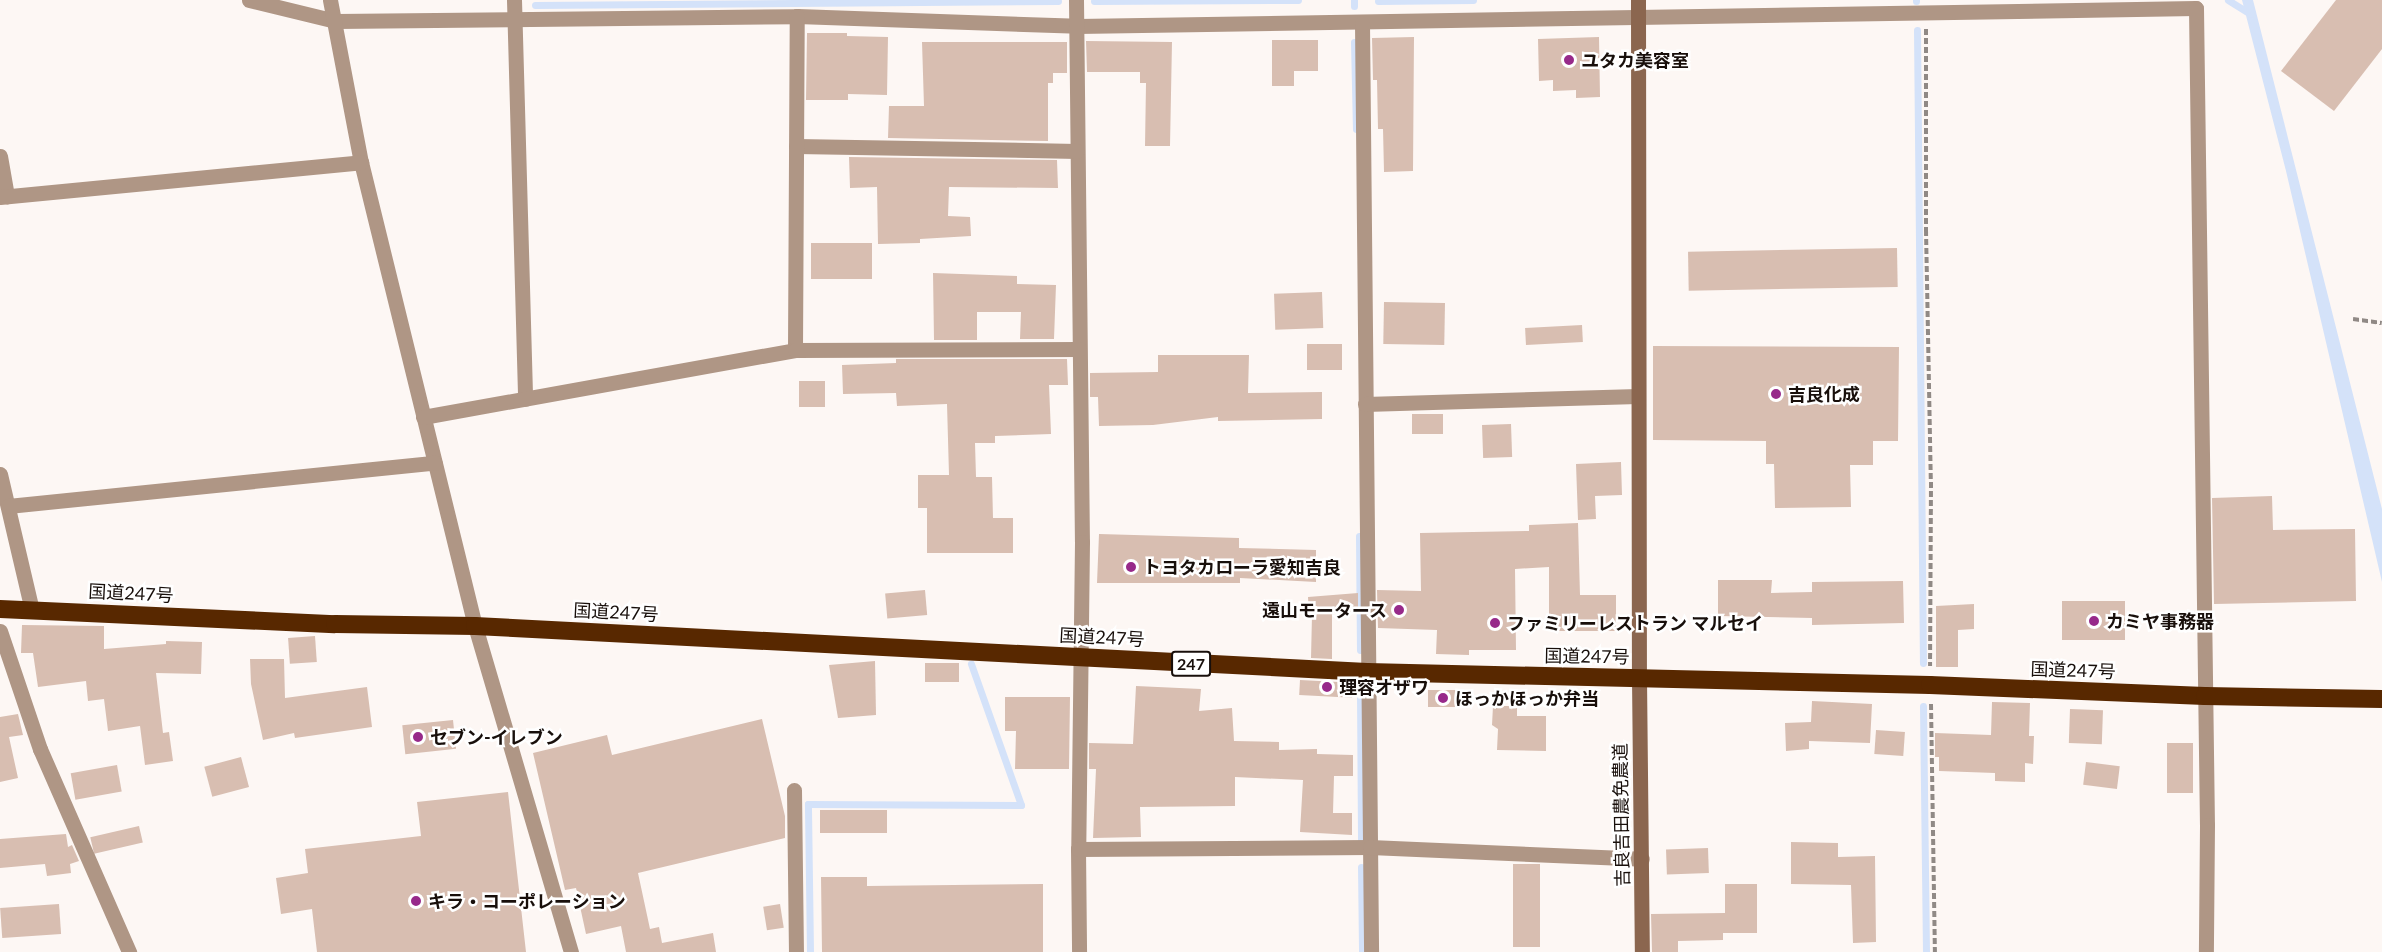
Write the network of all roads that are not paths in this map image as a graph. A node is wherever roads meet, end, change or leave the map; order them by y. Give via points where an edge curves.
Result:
1 (249, 0) edge
2 (330, 0) edge
3 (514, 0) edge
4 (1076, 0) edge
5 (1638, 0) edge
6 (2195, 4) edge
7 (797, 16) junction
8 (515, 19) junction
9 (1636, 19) junction
10 (336, 21) junction
11 (1362, 23) junction
12 (1077, 26) junction
13 (796, 146) junction
14 (1077, 151) junction
15 (0, 156) edge
16 (361, 162) junction
17 (3, 197) edge
18 (1079, 349) junction
19 (795, 350) junction
20 (1638, 396) junction
21 (525, 399) junction
22 (1365, 404) junction
23 (423, 417) junction
24 (435, 463) junction
25 (0, 474) edge
26 (8, 506) junction
27 (0, 609) edge
28 (32, 610) junction
29 (475, 626) junction
30 (0, 631) edge
31 (1083, 657) junction
32 (1367, 672) junction
33 (1639, 678) junction
34 (2205, 696) junction
35 (2382, 699) edge
36 (794, 790) dead end
37 (1370, 847) junction
38 (1077, 849) junction
39 (1642, 859) junction
40 (129, 952) edge
41 (571, 952) edge
42 (796, 952) edge
43 (1079, 952) edge
44 (1371, 952) edge
45 (1642, 952) edge
46 (2206, 952) edge

1 - 10 street
2 - 10 street
3 - 8 street
4 - 12 street
5 - 9 street, 吉良吉田農免農道
6 - 9 street
6 - 34 street
7 - 8 street
7 - 12 street
7 - 13 street
8 - 10 street
8 - 21 street
9 - 11 street
9 - 20 street, 吉良吉田農免農道
10 - 16 street
11 - 12 street
11 - 22 street
12 - 14 street
13 - 14 street
13 - 19 street
14 - 18 street
15 - 17 street
16 - 17 street
16 - 23 street
18 - 19 street
18 - 31 street
19 - 21 street
20 - 22 street
20 - 33 street, 吉良吉田農免農道
21 - 23 street
22 - 32 street
23 - 24 street
24 - 26 street
24 - 29 street
25 - 26 street
26 - 28 street
27 - 28 highway, 国道247号 / 247
28 - 29 highway, 国道247号 / 247 via 335,624
29 - 31 highway, 国道247号 / 247
29 - 41 street
30 - 40 street via 40,749
31 - 32 highway, 国道247号 / 247
31 - 38 street
32 - 33 highway, 国道247号 / 247
32 - 37 street
33 - 34 highway, 国道247号 / 247
33 - 39 street, 吉良吉田農免農道
34 - 35 highway, 国道247号 / 247
34 - 46 street
36 - 42 street
37 - 38 street
37 - 39 street
37 - 44 street
38 - 43 street
39 - 45 street, 吉良吉田農免農道

